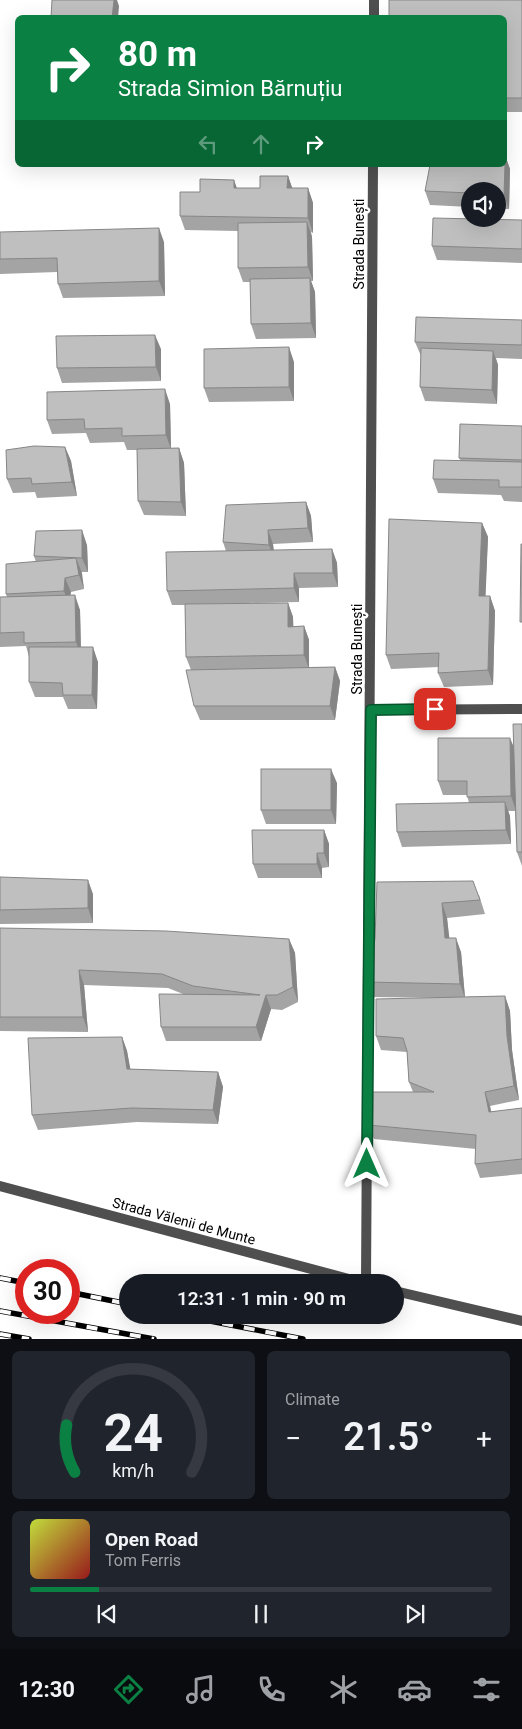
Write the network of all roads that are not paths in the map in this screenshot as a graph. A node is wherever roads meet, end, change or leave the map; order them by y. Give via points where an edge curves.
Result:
1 (374, 0) edge
2 (374, 15) edge
3 (373, 167) edge
4 (522, 709) edge
5 (371, 710) junction
6 (0, 1186) edge
7 (330, 1274) edge
8 (366, 1274) edge
9 (404, 1293) edge
10 (522, 1321) edge

1 - 2 street
3 - 5 street, Strada Bunești
4 - 5 street
5 - 8 street, Strada Bunești
6 - 7 street, Strada Vălenii de Munte
9 - 10 street

